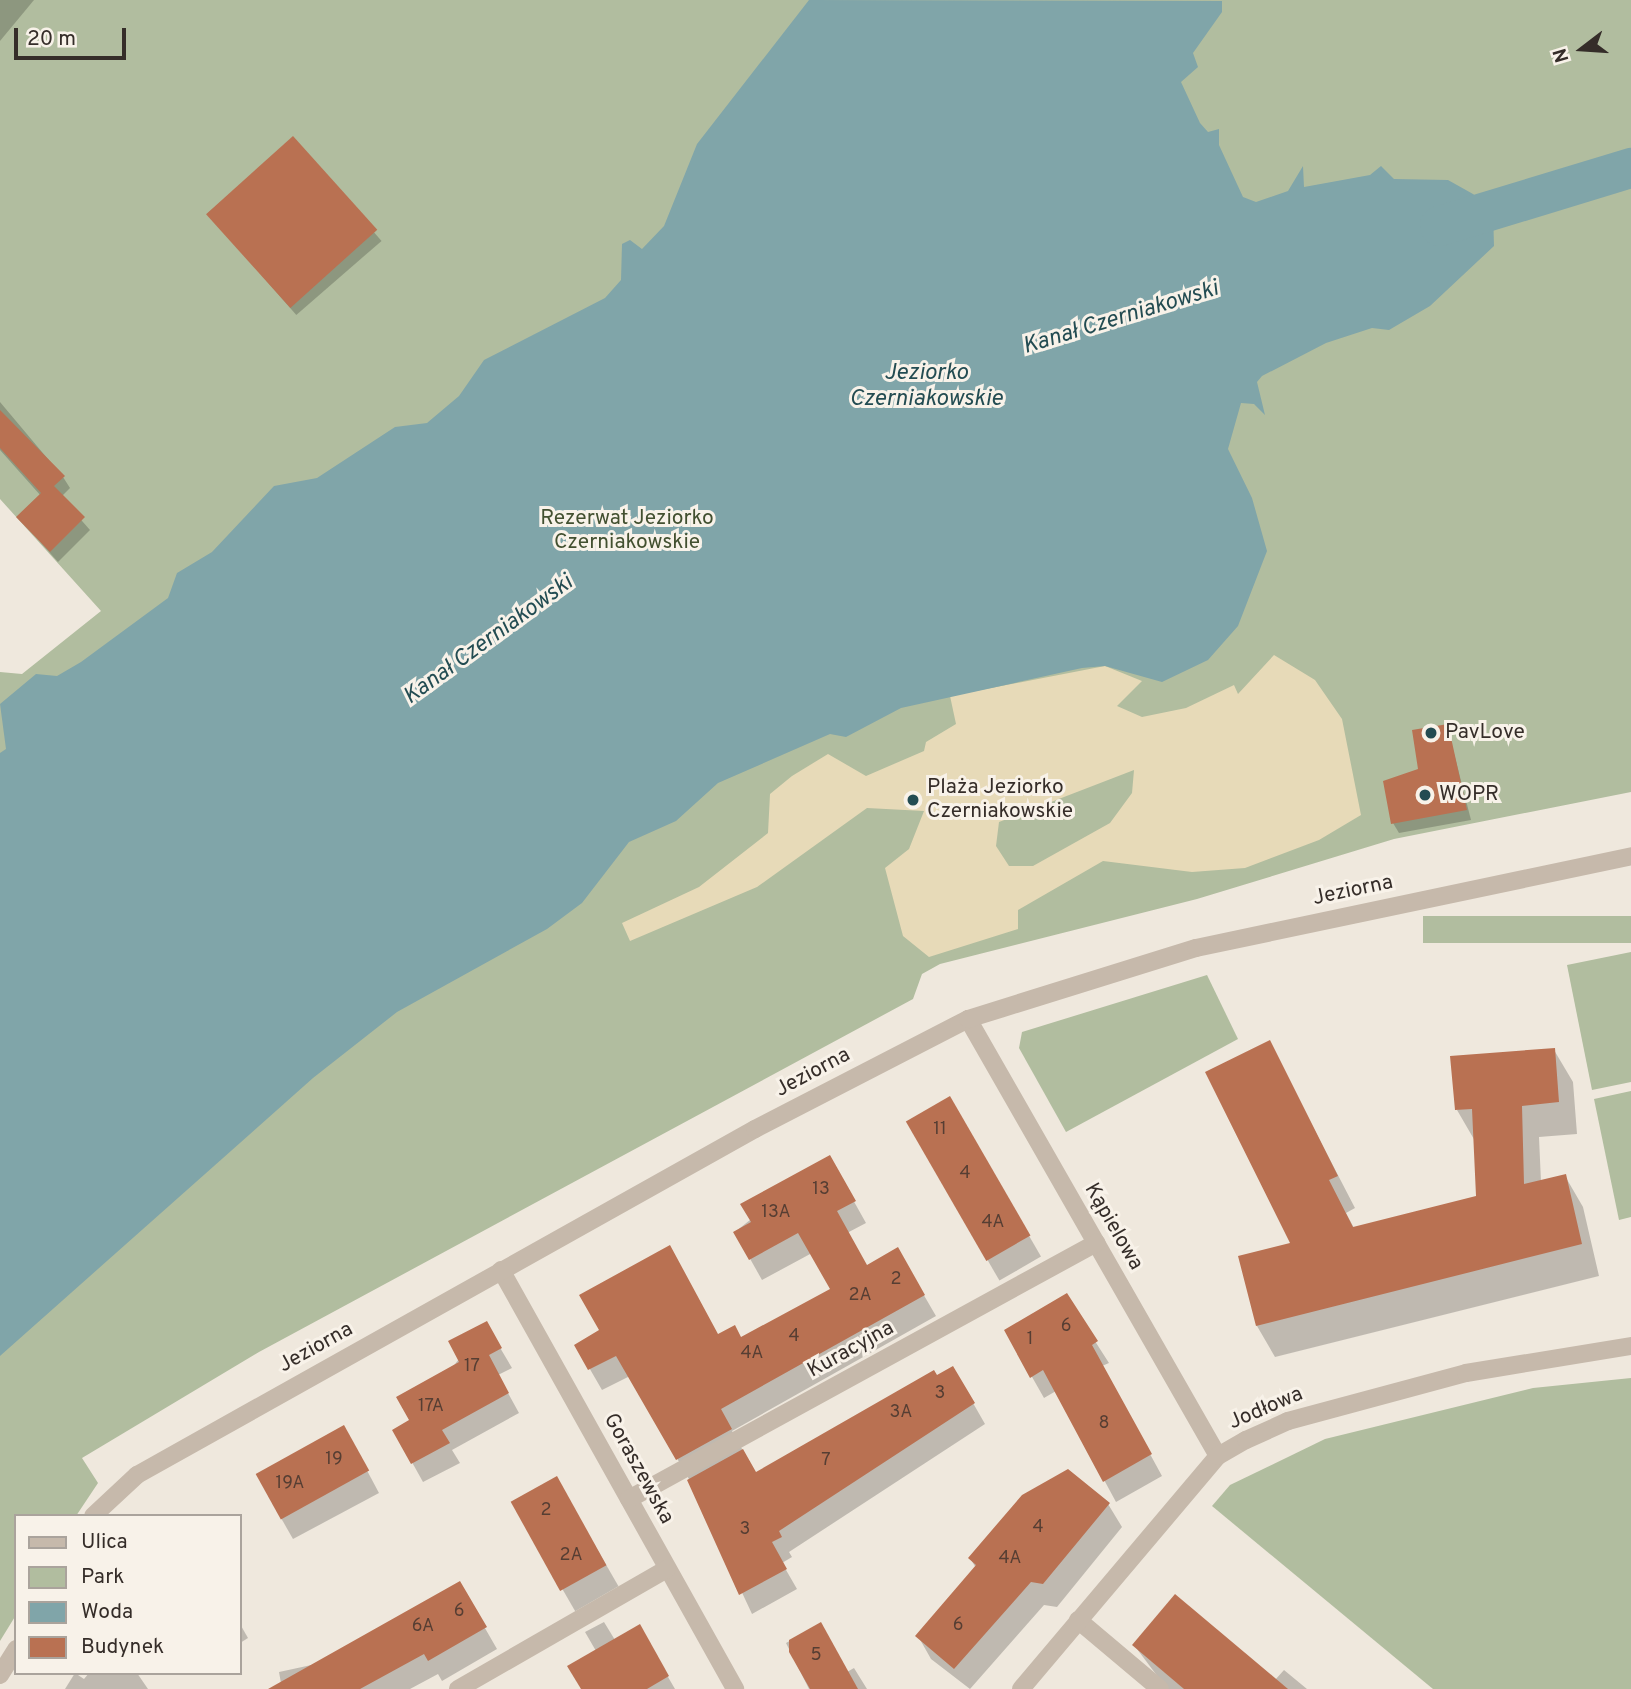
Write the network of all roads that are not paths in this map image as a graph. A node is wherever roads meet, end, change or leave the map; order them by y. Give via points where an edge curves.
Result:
1 (1631, 856) edge
2 (968, 1019) junction
3 (1096, 1243) junction
4 (501, 1270) junction
5 (1631, 1346) edge
6 (1218, 1456) junction
7 (629, 1499) junction
8 (95, 1514) edge
9 (667, 1569) junction
10 (1078, 1620) junction
11 (14, 1652) edge
12 (0, 1675) edge
13 (458, 1689) edge
14 (735, 1689) edge
15 (1021, 1689) edge
16 (1160, 1689) edge

1 - 2 street, Jeziorna via 1196,948
2 - 3 street, Kąpielowa
2 - 4 street, Jeziorna
3 - 6 street, Kąpielowa
3 - 7 street, Kuracyjna
4 - 7 street, Goraszewska
4 - 8 street, Jeziorna via 137,1475
5 - 6 street, Jodłowa via 1406,1387 1288,1421
6 - 10 street, Jodłowa
7 - 9 street, Goraszewska
9 - 13 street
9 - 14 street, Goraszewska
10 - 15 street, Jodłowa
10 - 16 street
11 - 12 street

